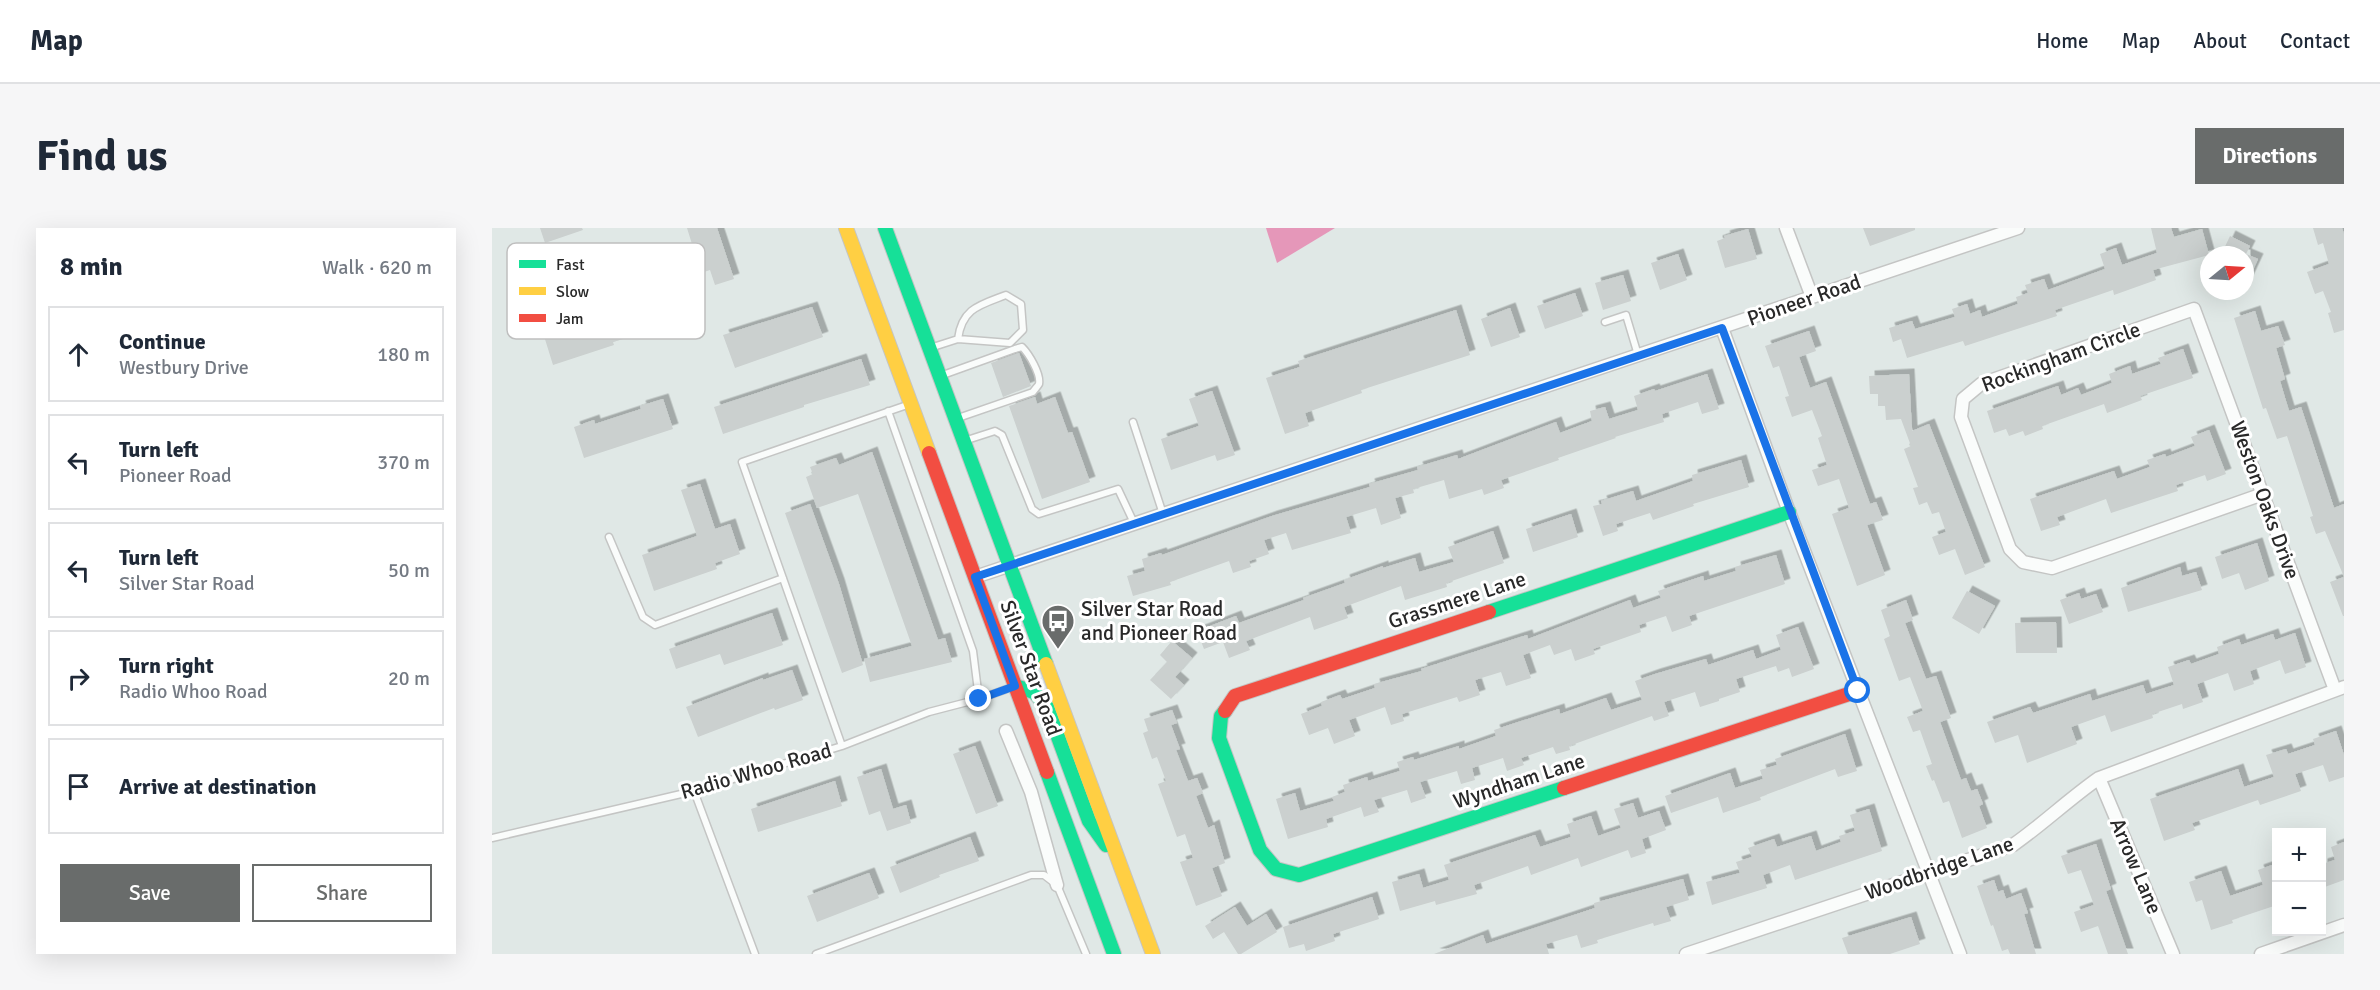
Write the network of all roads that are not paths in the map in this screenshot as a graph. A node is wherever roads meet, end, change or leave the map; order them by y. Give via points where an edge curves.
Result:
1 (846, 228) edge
2 (885, 228) edge
3 (1786, 228) edge
4 (2018, 228) edge
5 (1812, 297) junction
6 (2194, 309) joint
7 (1605, 322) dead end
8 (1722, 328) junction
9 (958, 339) junction
10 (929, 348) junction
11 (1639, 356) junction
12 (939, 376) junction
13 (911, 403) junction
14 (888, 411) junction
15 (955, 419) junction
16 (1133, 422) dead end
17 (963, 441) junction
18 (2263, 494) junction
19 (1789, 512) junction
20 (1163, 514) junction
21 (1134, 523) junction
22 (609, 537) dead end
23 (1009, 566) junction
24 (975, 577) junction
25 (783, 578) junction
26 (1015, 686) junction
27 (2340, 689) edge
28 (1858, 691) junction
29 (979, 699) junction
30 (1006, 731) dead end
31 (842, 746) junction
32 (2099, 778) junction
33 (1238, 790) joint
34 (694, 791) junction
35 (492, 838) edge
36 (1120, 866) junction
37 (1928, 873) junction
38 (1057, 885) junction
39 (2344, 925) edge
40 (755, 954) edge
41 (816, 954) edge
42 (1086, 954) edge
43 (1114, 954) edge
44 (1153, 954) edge
45 (1686, 954) edge
46 (1960, 954) edge
47 (2173, 954) edge
48 (2261, 954) edge

1 - 13 main road, Silver Star Road
2 - 10 main road, Silver Star Road
3 - 5 street
4 - 5 street, Pioneer Road
5 - 8 street, Pioneer Road
6 - 18 street, Weston Oaks Drive
6 - 18 street, Rockingham Circle via 1981,384 1963,399 1961,417 2010,549 2023,562 2052,568
7 - 11 lane via 1626,315
8 - 11 street, Pioneer Road
8 - 19 street
9 - 9 lane via 1010,343 1023,330 1021,304 1006,295 974,307 960,324
9 - 10 lane
10 - 12 main road, Silver Star Road
11 - 20 street, Pioneer Road
12 - 15 main road, Silver Star Road
12 - 15 lane via 1022,347 1030,356 1039,381 1033,392
13 - 14 lane
13 - 24 main road, Silver Star Road
14 - 25 lane via 742,462
14 - 29 lane via 974,651
15 - 17 main road, Silver Star Road
16 - 20 lane
17 - 21 lane via 995,431 1002,435 1032,509 1039,514 1118,489
17 - 23 main road, Silver Star Road
18 - 27 street, Weston Oaks Drive
19 - 28 street
19 - 33 main road, Grassmere Lane via 1235,696 1221,716 1219,738
20 - 21 street, Pioneer Road
21 - 23 street, Pioneer Road
22 - 25 lane via 643,617 655,625
23 - 24 street, Pioneer Road
23 - 36 main road, Silver Star Road
24 - 26 main road, Silver Star Road
25 - 31 lane
26 - 29 lane, Radio Whoo Road
26 - 36 main road via 1030,688 1047,706 1089,821
26 - 43 main road, Silver Star Road
27 - 32 street, Woodbridge Lane
28 - 33 main road, Wyndham Lane via 1299,875 1276,869 1260,850
28 - 37 street
29 - 31 lane, Radio Whoo Road via 929,712
30 - 38 street via 1031,792
31 - 34 lane, Radio Whoo Road
32 - 37 street, Woodbridge Lane via 2013,845
32 - 47 street, Arrow Lane
34 - 35 lane, Radio Whoo Road
34 - 40 lane
36 - 44 main road, Silver Star Road
37 - 45 street, Woodbridge Lane
37 - 46 street
38 - 41 lane via 1044,875 1031,875
38 - 42 lane
39 - 48 street

